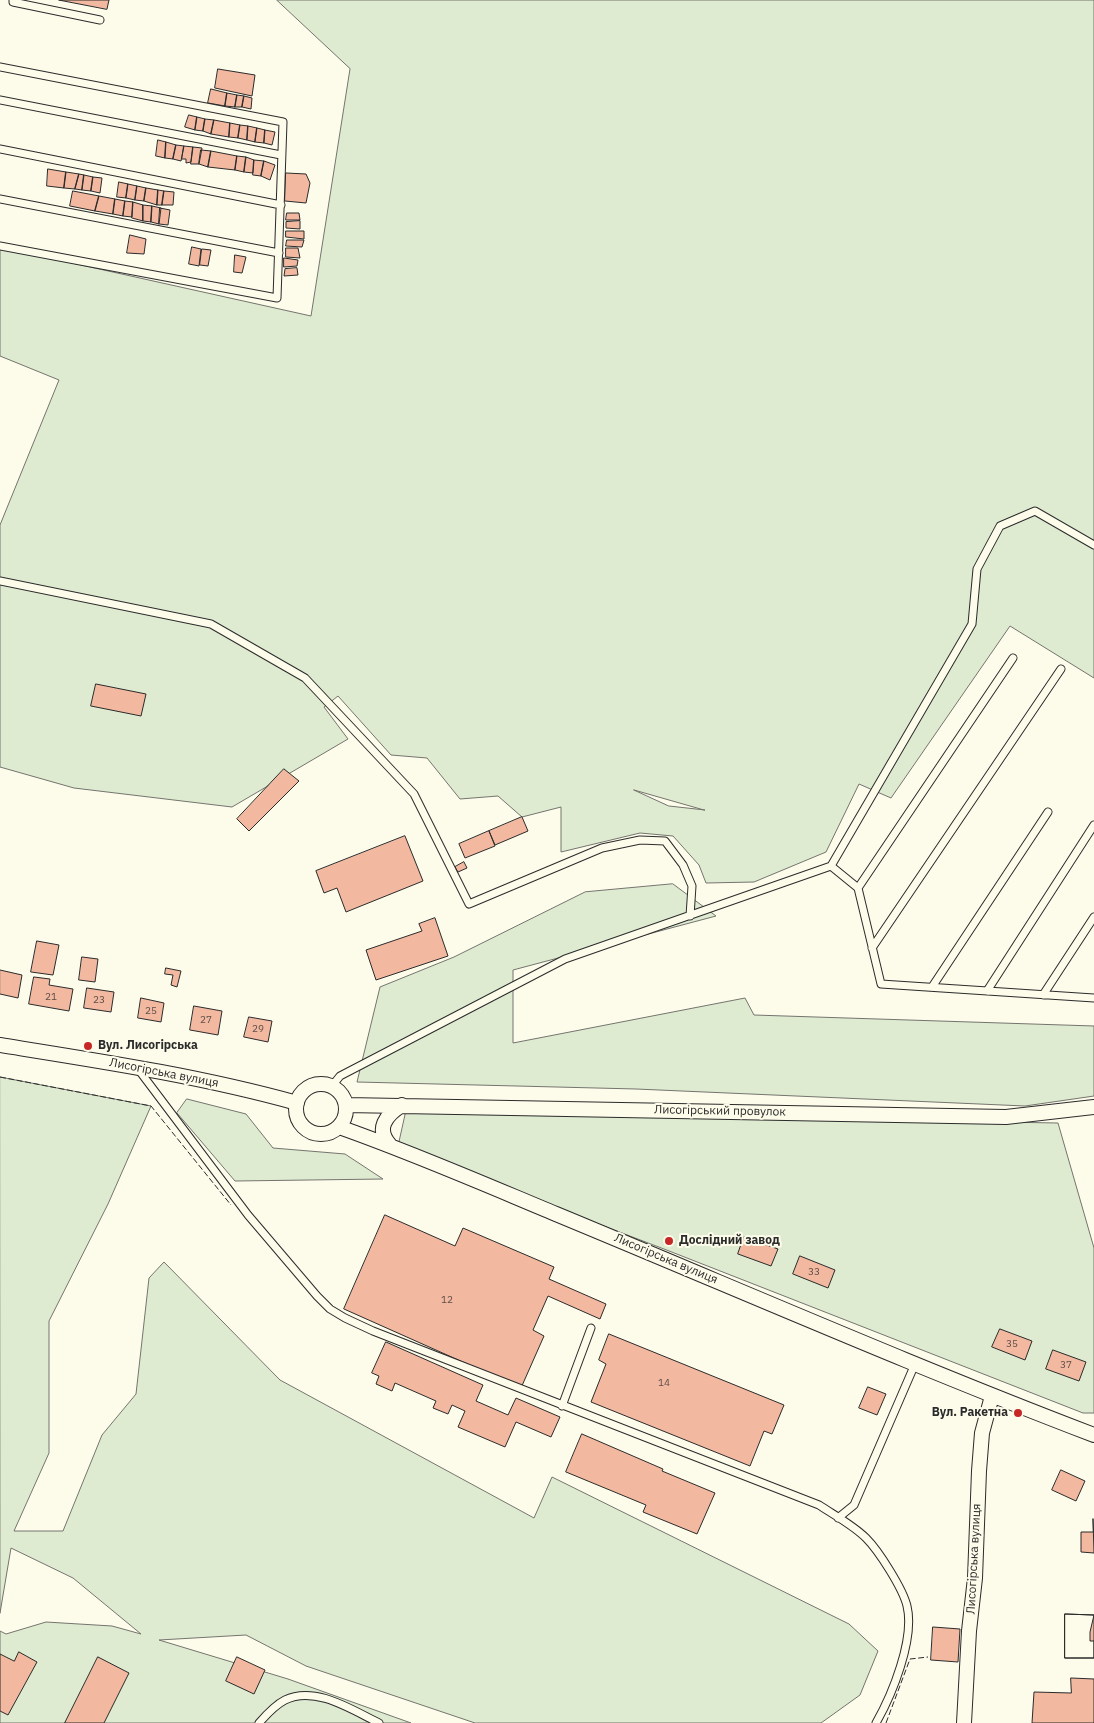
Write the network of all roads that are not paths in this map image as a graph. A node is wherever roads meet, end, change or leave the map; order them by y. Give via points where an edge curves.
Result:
1 (13, 0) edge
2 (100, 20) dead end
3 (0, 67) edge
4 (0, 100) edge
5 (0, 149) edge
6 (281, 155) junction
7 (0, 199) edge
8 (281, 204) junction
9 (0, 246) edge
10 (280, 253) junction
11 (1094, 545) edge
12 (0, 581) edge
13 (1013, 658) dead end
14 (1061, 669) dead end
15 (1048, 812) dead end
16 (1094, 824) edge
17 (831, 866) junction
18 (858, 888) junction
19 (690, 916) junction
20 (1094, 917) edge
21 (872, 948) junction
22 (932, 987) junction
23 (987, 991) junction
24 (1043, 995) junction
25 (1094, 998) edge
26 (0, 1045) edge
27 (136, 1067) junction
28 (332, 1086) junction
29 (297, 1103) junction
30 (346, 1104) junction
31 (402, 1105) junction
32 (1094, 1107) edge
33 (339, 1127) junction
34 (390, 1146) junction
35 (590, 1328) dead end
36 (916, 1364) junction
37 (992, 1396) junction
38 (562, 1406) junction
39 (1094, 1435) edge
40 (838, 1518) junction
41 (259, 1723) edge
42 (379, 1723) edge
43 (876, 1723) edge
44 (964, 1723) edge

1 - 2 lane
3 - 6 lane via 283,122
4 - 6 lane
5 - 8 lane
6 - 8 lane
7 - 10 lane
8 - 10 lane
9 - 10 lane via 277,298
11 - 17 lane via 1035,511 1000,526 977,568 972,624
12 - 19 lane via 211,624 305,678 414,794 469,904 602,848 640,840 666,841 683,865 692,886
13 - 18 lane
14 - 21 lane
15 - 22 lane
16 - 23 lane
17 - 18 lane
17 - 19 lane
18 - 21 lane
19 - 28 lane via 565,959 340,1076
20 - 24 lane
21 - 22 lane via 881,984
22 - 23 lane
23 - 24 lane
24 - 25 lane
26 - 27 street, Лисогірська вулиця
27 - 29 street, Лисогірська вулиця via 243,1088
27 - 38 lane via 248,1214 330,1309 373,1331
28 - 29 street via 320,1084 309,1088
28 - 30 street
29 - 33 street via 296,1112 306,1129 317,1134 329,1133
30 - 31 street, Лисогірський провулок
30 - 33 street via 346,1116
31 - 32 street, Лисогірський провулок via 1006,1117
31 - 34 street via 389,1113 382,1125 383,1138
33 - 34 street, Лисогірська вулиця
34 - 36 street, Лисогірська вулиця
35 - 38 lane
36 - 37 street, Лисогірська вулиця
36 - 40 lane via 854,1505
37 - 39 street, Лисогірська вулиця
37 - 44 street, Лисогірська вулиця via 982,1433
38 - 40 lane via 819,1505
40 - 43 lane via 866,1537 888,1567 907,1606 903,1659 890,1698
41 - 42 lane via 284,1700 303,1694 326,1699

